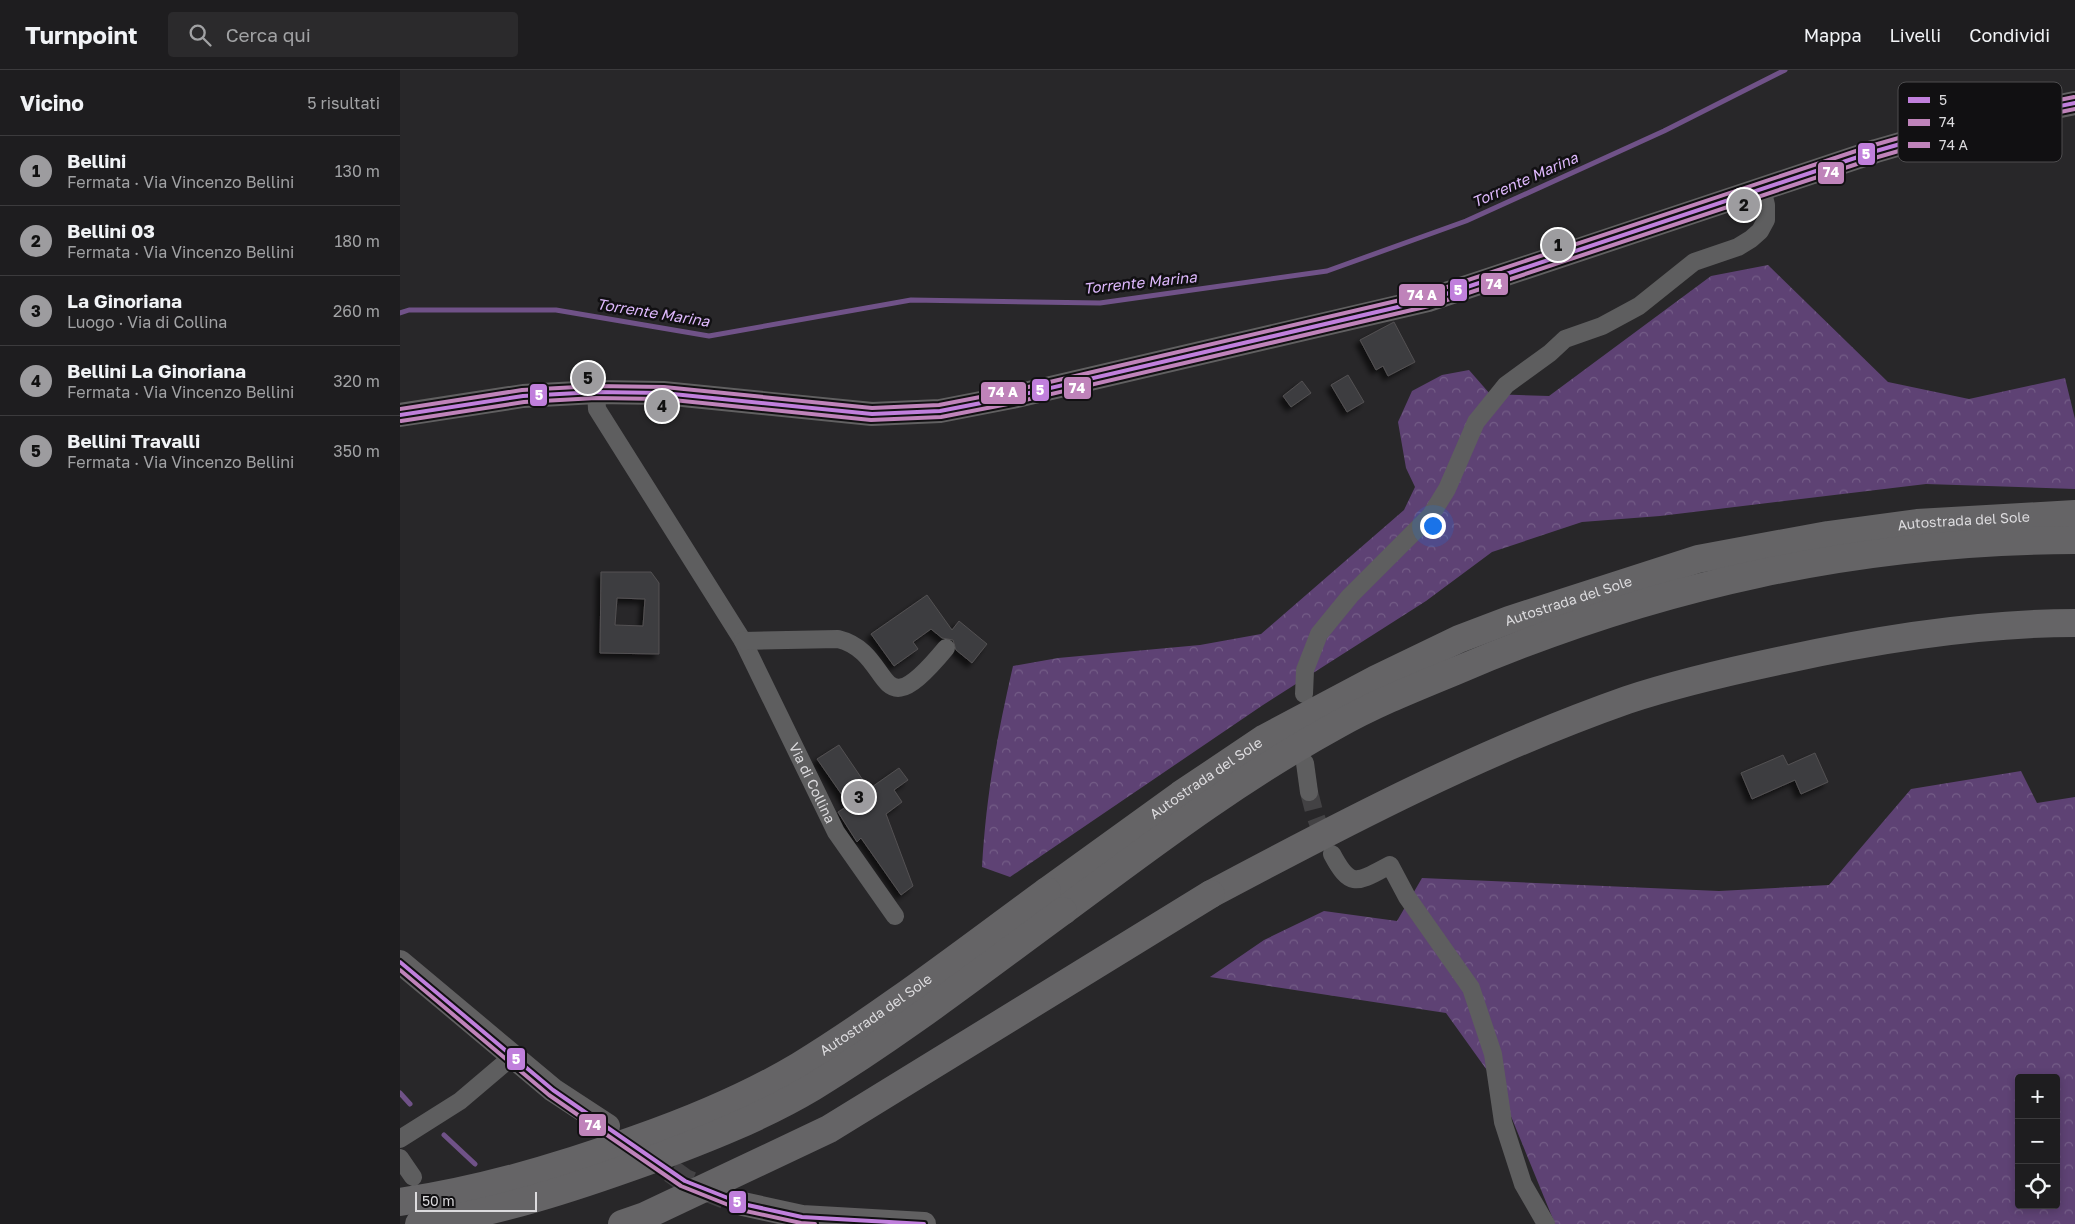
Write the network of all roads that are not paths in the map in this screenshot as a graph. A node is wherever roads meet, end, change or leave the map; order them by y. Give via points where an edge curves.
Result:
1 (2075, 103) edge
2 (2062, 106) edge
3 (1898, 145) edge
4 (1762, 189) junction
5 (596, 392) junction
6 (400, 416) edge
7 (2075, 514) edge
8 (2075, 540) edge
9 (2075, 623) edge
10 (743, 641) junction
11 (946, 648) dead end
12 (1304, 694) dead end
13 (1305, 762) dead end
14 (1309, 792) tunnel mouth
15 (1332, 854) tunnel mouth
16 (1055, 901) junction
17 (895, 916) dead end
18 (400, 962) edge
19 (513, 1056) junction
20 (608, 1126) dead end
21 (400, 1139) edge
22 (400, 1158) edge
23 (412, 1177) dead end
24 (400, 1202) edge
25 (743, 1204) tunnel mouth
26 (419, 1224) edge
27 (622, 1224) edge
28 (924, 1224) edge
29 (1546, 1224) edge

1 - 2 main road
3 - 4 main road
4 - 5 main road via 1428,300 940,411 872,414 663,393
4 - 12 street via 1766,220 1751,239 1738,247 1694,262 1640,306 1602,326 1565,338 1550,353 1506,384 1476,422 1447,488 1431,515 1350,596 1319,634 1305,670
5 - 6 main road via 523,396
5 - 10 street, Via di Collina via 597,409
7 - 16 highway, Autostrada del Sole via 1917,523 1698,559 1508,620 1459,639 1376,679 1265,738 1180,795
8 - 16 highway, Autostrada del Sole via 1920,547 1835,558 1693,587 1520,643 1337,724
9 - 27 highway, bridge via 1956,631 1846,646 1733,670 1628,700 1443,775 1210,894 829,1129
10 - 11 street via 838,638 852,642 864,652 888,685 898,689 909,686 926,673
10 - 17 street, Via di Collina via 836,832
13 - 14 street
15 - 29 street via 1344,874 1353,880 1390,865 1407,897 1471,988 1493,1054 1503,1122 1520,1175
16 - 24 highway, Autostrada del Sole, bridge via 798,1066 710,1113 573,1163 446,1195
16 - 26 highway, Autostrada del Sole, bridge via 893,1036 811,1088 720,1134 581,1185 458,1218
18 - 19 main road
19 - 20 main road via 553,1090
19 - 21 street via 460,1101
22 - 23 street
25 - 28 main road via 802,1218

